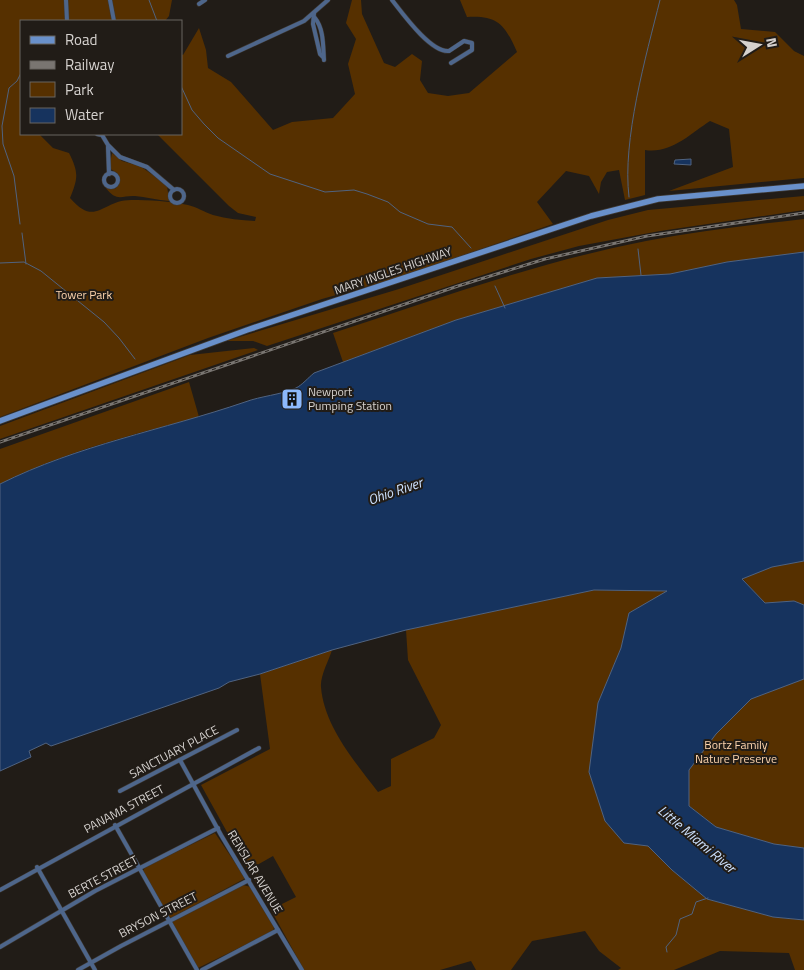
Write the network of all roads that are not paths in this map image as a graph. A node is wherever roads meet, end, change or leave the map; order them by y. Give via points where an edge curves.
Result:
1 (66, 0) edge
2 (110, 0) edge
3 (205, 0) edge
4 (328, 0) edge
5 (392, 0) edge
6 (200, 4) dead end
7 (314, 13) junction
8 (67, 20) edge
9 (114, 20) edge
10 (228, 56) dead end
11 (323, 58) dead end
12 (451, 63) dead end
13 (101, 135) edge
14 (108, 145) junction
15 (109, 174) dead end
16 (804, 186) edge
17 (174, 190) dead end
18 (0, 421) edge
19 (237, 730) dead end
20 (259, 748) dead end
21 (180, 760) junction
22 (192, 783) junction
23 (120, 792) dead end
24 (115, 826) junction
25 (218, 828) junction
26 (37, 868) junction
27 (139, 868) junction
28 (249, 880) junction
29 (0, 890) edge
30 (62, 910) junction
31 (169, 921) junction
32 (278, 930) junction
33 (0, 947) edge
34 (91, 962) junction
35 (78, 970) edge
36 (96, 970) edge
37 (197, 970) edge
38 (202, 970) edge
39 (302, 970) edge

1 - 8 street
2 - 9 street
3 - 6 street
4 - 7 street
5 - 12 street via 418,32 441,50 449,52 464,41 472,43 468,54
7 - 10 street
7 - 11 street via 313,24
13 - 14 street
14 - 15 street
14 - 17 street via 120,157 147,167
16 - 18 street, MARY INGLES HIGHWAY via 658,200 599,213 247,330
19 - 21 street, SANCTUARY PLACE
20 - 22 street, PANAMA STREET
21 - 22 street, RENSLAR AVENUE
21 - 23 street, SANCTUARY PLACE
22 - 24 street, PANAMA STREET
22 - 25 street, RENSLAR AVENUE
24 - 26 street, PANAMA STREET
24 - 27 street
25 - 27 street, BERTE STREET
25 - 28 street, RENSLAR AVENUE
26 - 29 street, PANAMA STREET
26 - 30 street
27 - 30 street, BERTE STREET
27 - 31 street
28 - 31 street, BRYSON STREET
28 - 32 street, RENSLAR AVENUE
30 - 33 street, BERTE STREET
30 - 34 street
31 - 34 street, BRYSON STREET
31 - 37 street
32 - 38 street
32 - 39 street, RENSLAR AVENUE
34 - 35 street, BRYSON STREET
34 - 36 street

